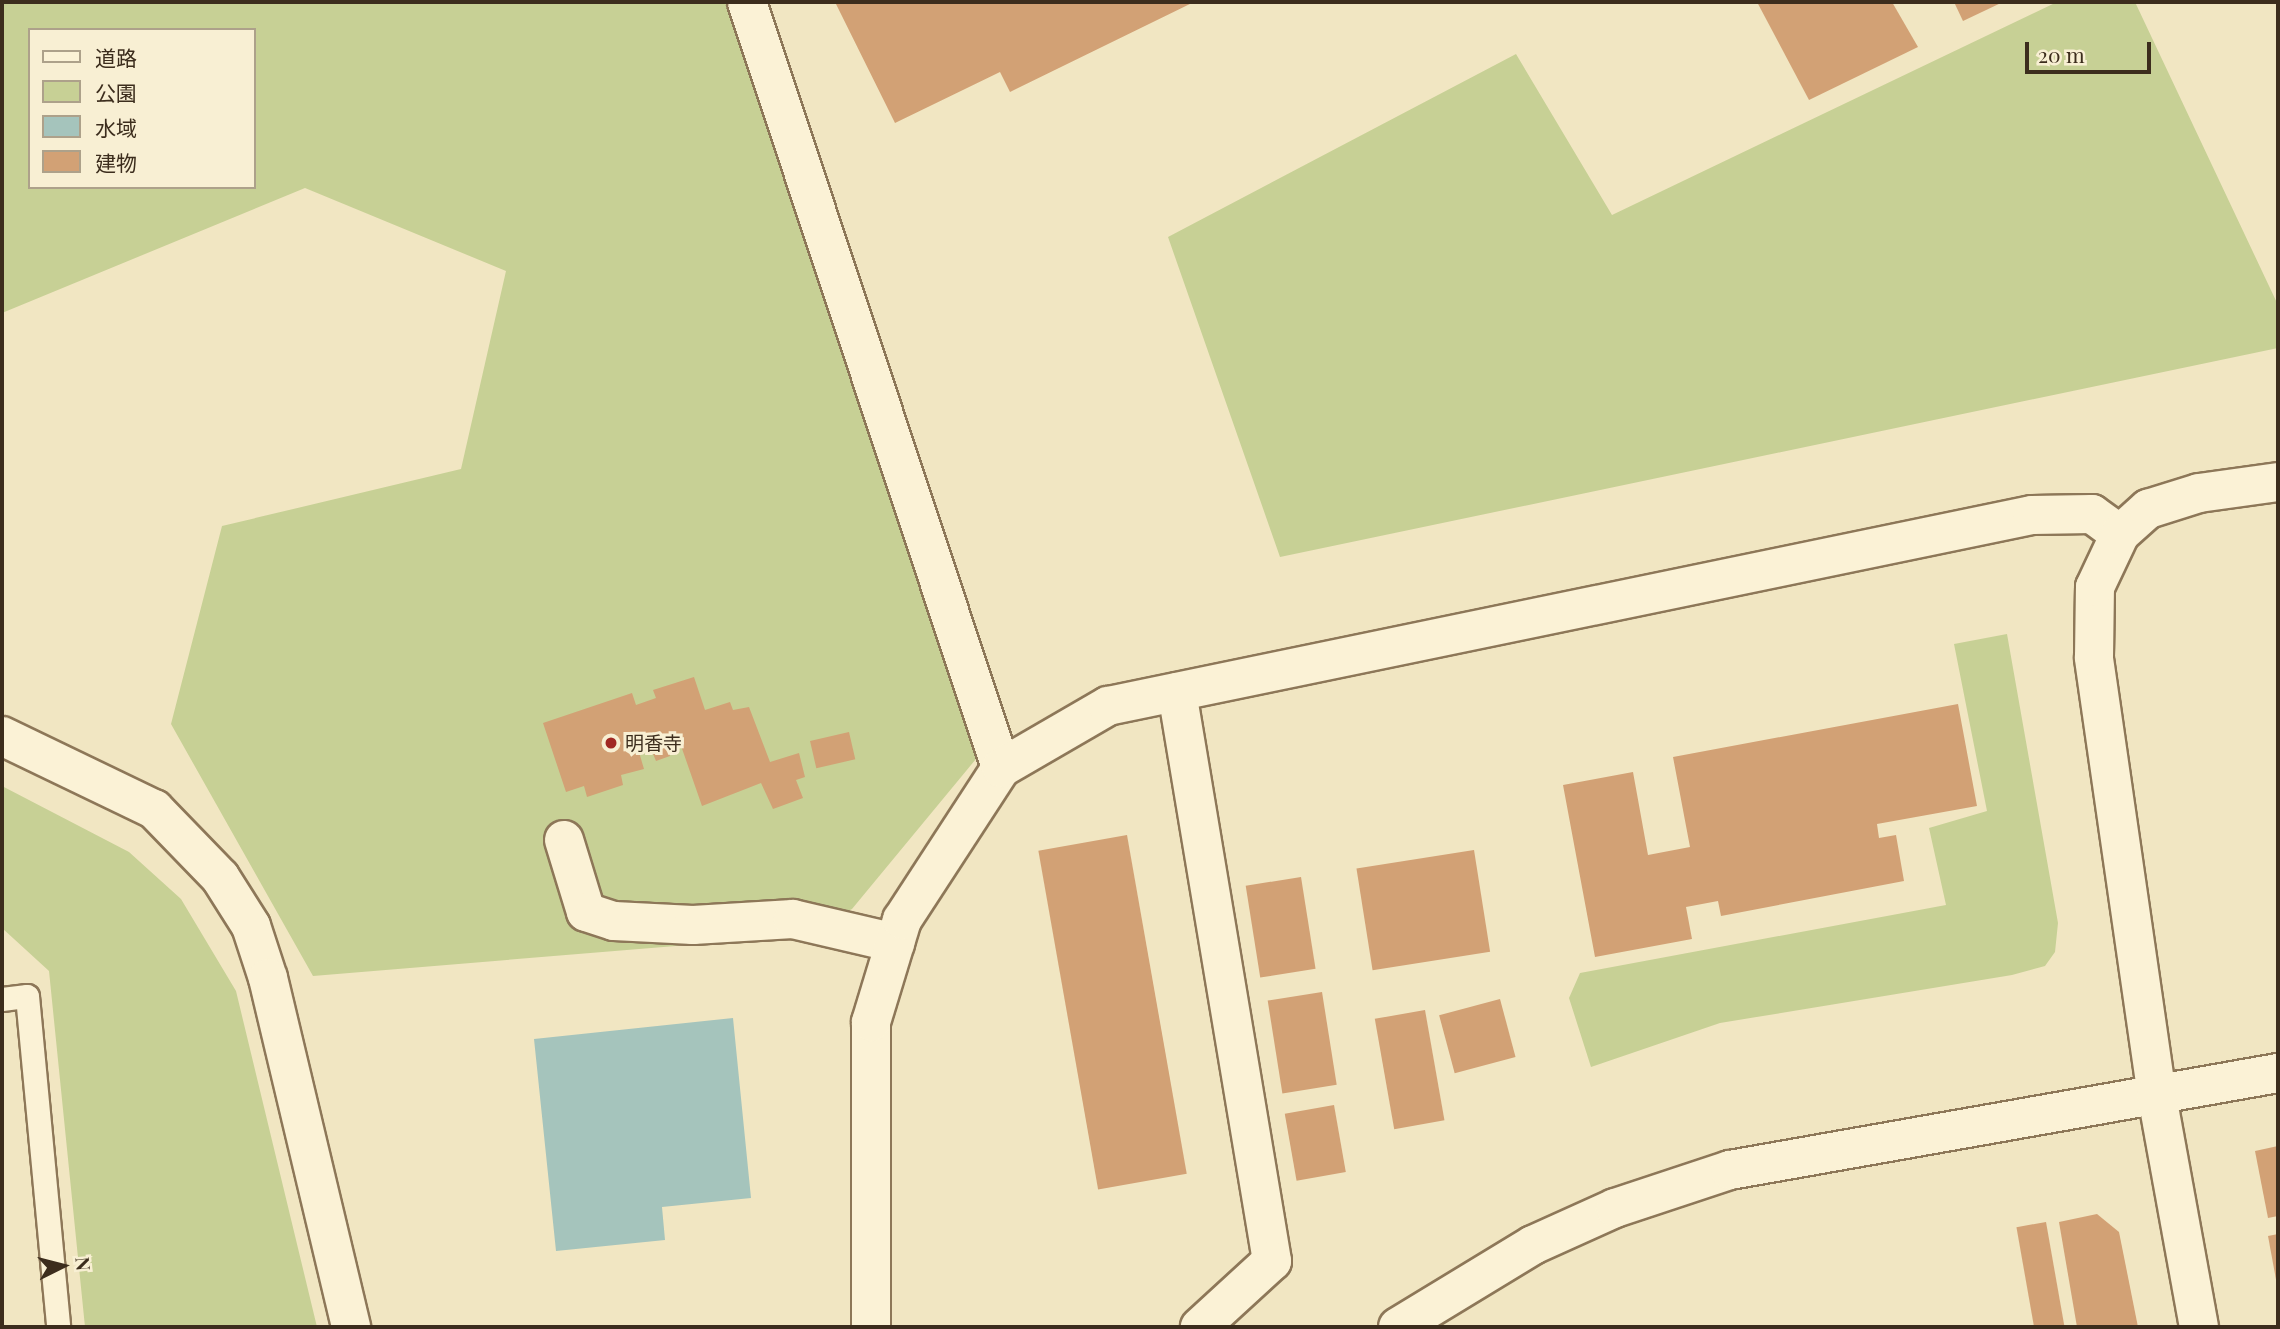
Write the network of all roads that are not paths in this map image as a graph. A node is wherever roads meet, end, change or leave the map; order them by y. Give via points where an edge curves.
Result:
1 (747, 2) edge
2 (2278, 482) edge
3 (2120, 534) junction
4 (1177, 692) junction
5 (2, 736) edge
6 (1001, 768) junction
7 (564, 840) dead end
8 (895, 943) junction
9 (2, 999) edge
10 (2278, 1073) edge
11 (2157, 1097) junction
12 (58, 1327) edge
13 (351, 1327) edge
14 (872, 1327) edge
15 (1200, 1327) edge
16 (1398, 1327) edge
17 (2199, 1327) edge

1 - 6 street
2 - 3 street via 2199,493 2147,509
3 - 4 street via 2092,514 2032,515
3 - 11 street via 2095,587 2094,657
4 - 6 street via 1108,706
4 - 15 street via 1272,1261
5 - 13 street via 154,809 220,877 251,926 268,978
6 - 8 street via 902,920
7 - 8 street via 586,912 614,921 693,925 793,919
8 - 14 street via 871,1022
9 - 12 lane via 27,996
10 - 11 street
11 - 16 street via 1730,1170 1615,1208 1533,1245
11 - 17 street

